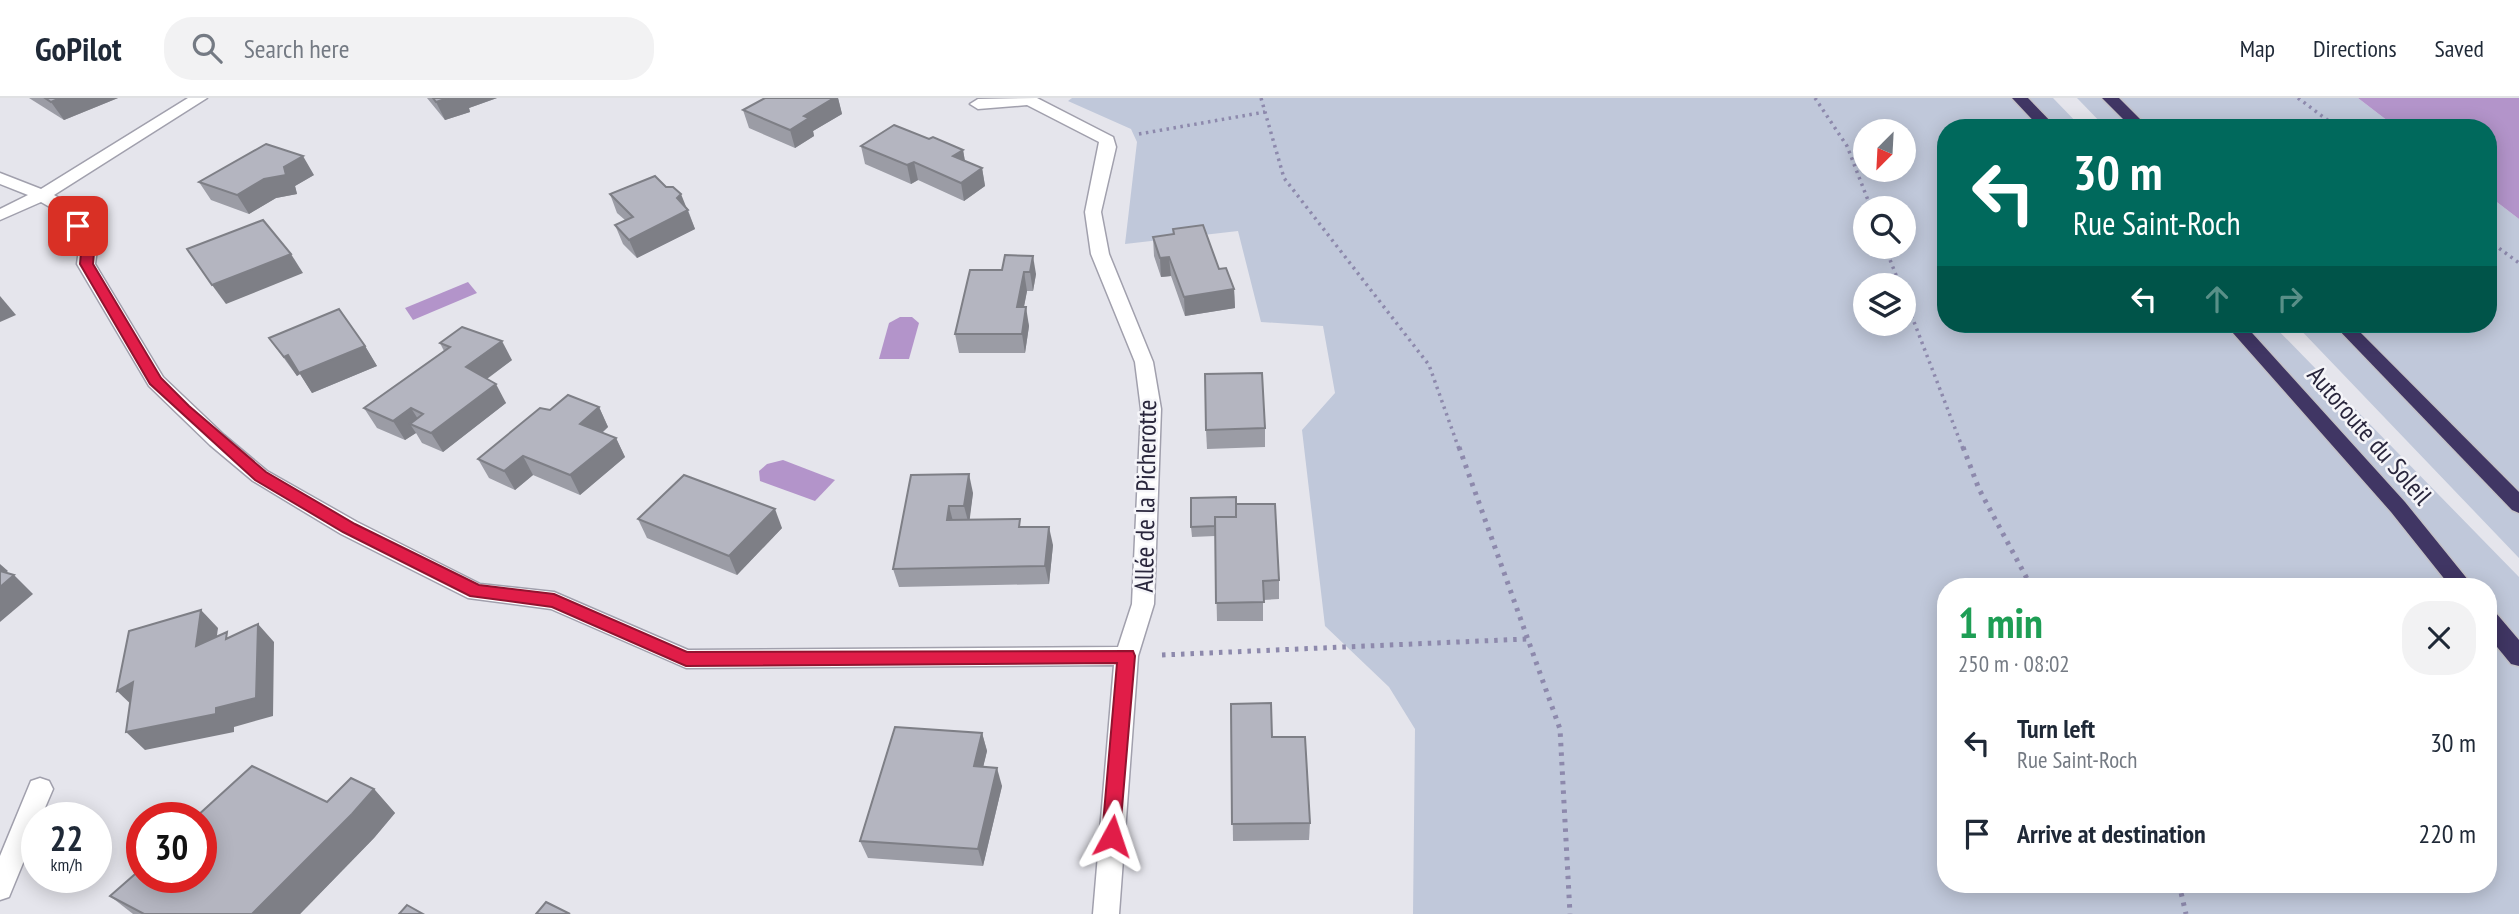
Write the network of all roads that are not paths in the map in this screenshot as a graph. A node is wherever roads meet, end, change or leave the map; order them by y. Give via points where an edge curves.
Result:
1 (199, 98) edge
2 (2020, 98) edge
3 (2110, 98) edge
4 (978, 104) dead end
5 (2040, 119) edge
6 (2132, 119) edge
7 (0, 178) edge
8 (42, 195) junction
9 (0, 215) edge
10 (2242, 333) edge
11 (2351, 333) edge
12 (2519, 505) edge
13 (2456, 578) edge
14 (2497, 630) edge
15 (1126, 656) junction
16 (2519, 657) edge
17 (40, 789) dead end
18 (0, 888) edge
19 (1106, 914) edge

1 - 8 street
2 - 5 highway
3 - 6 highway
4 - 15 street, Allée de la Picherotte via 1029,100 1107,140 1093,212 1101,254 1144,362 1151,410 1143,604
7 - 8 street
8 - 9 street
8 - 15 street via 68,211 89,242 86,264 156,381 217,440 260,476 349,528 476,592 554,601 686,659
10 - 13 highway, Autoroute du Soleil
11 - 12 highway, Autoroute du Soleil
14 - 16 highway
15 - 19 street, Allée de la Picherotte
17 - 18 street

